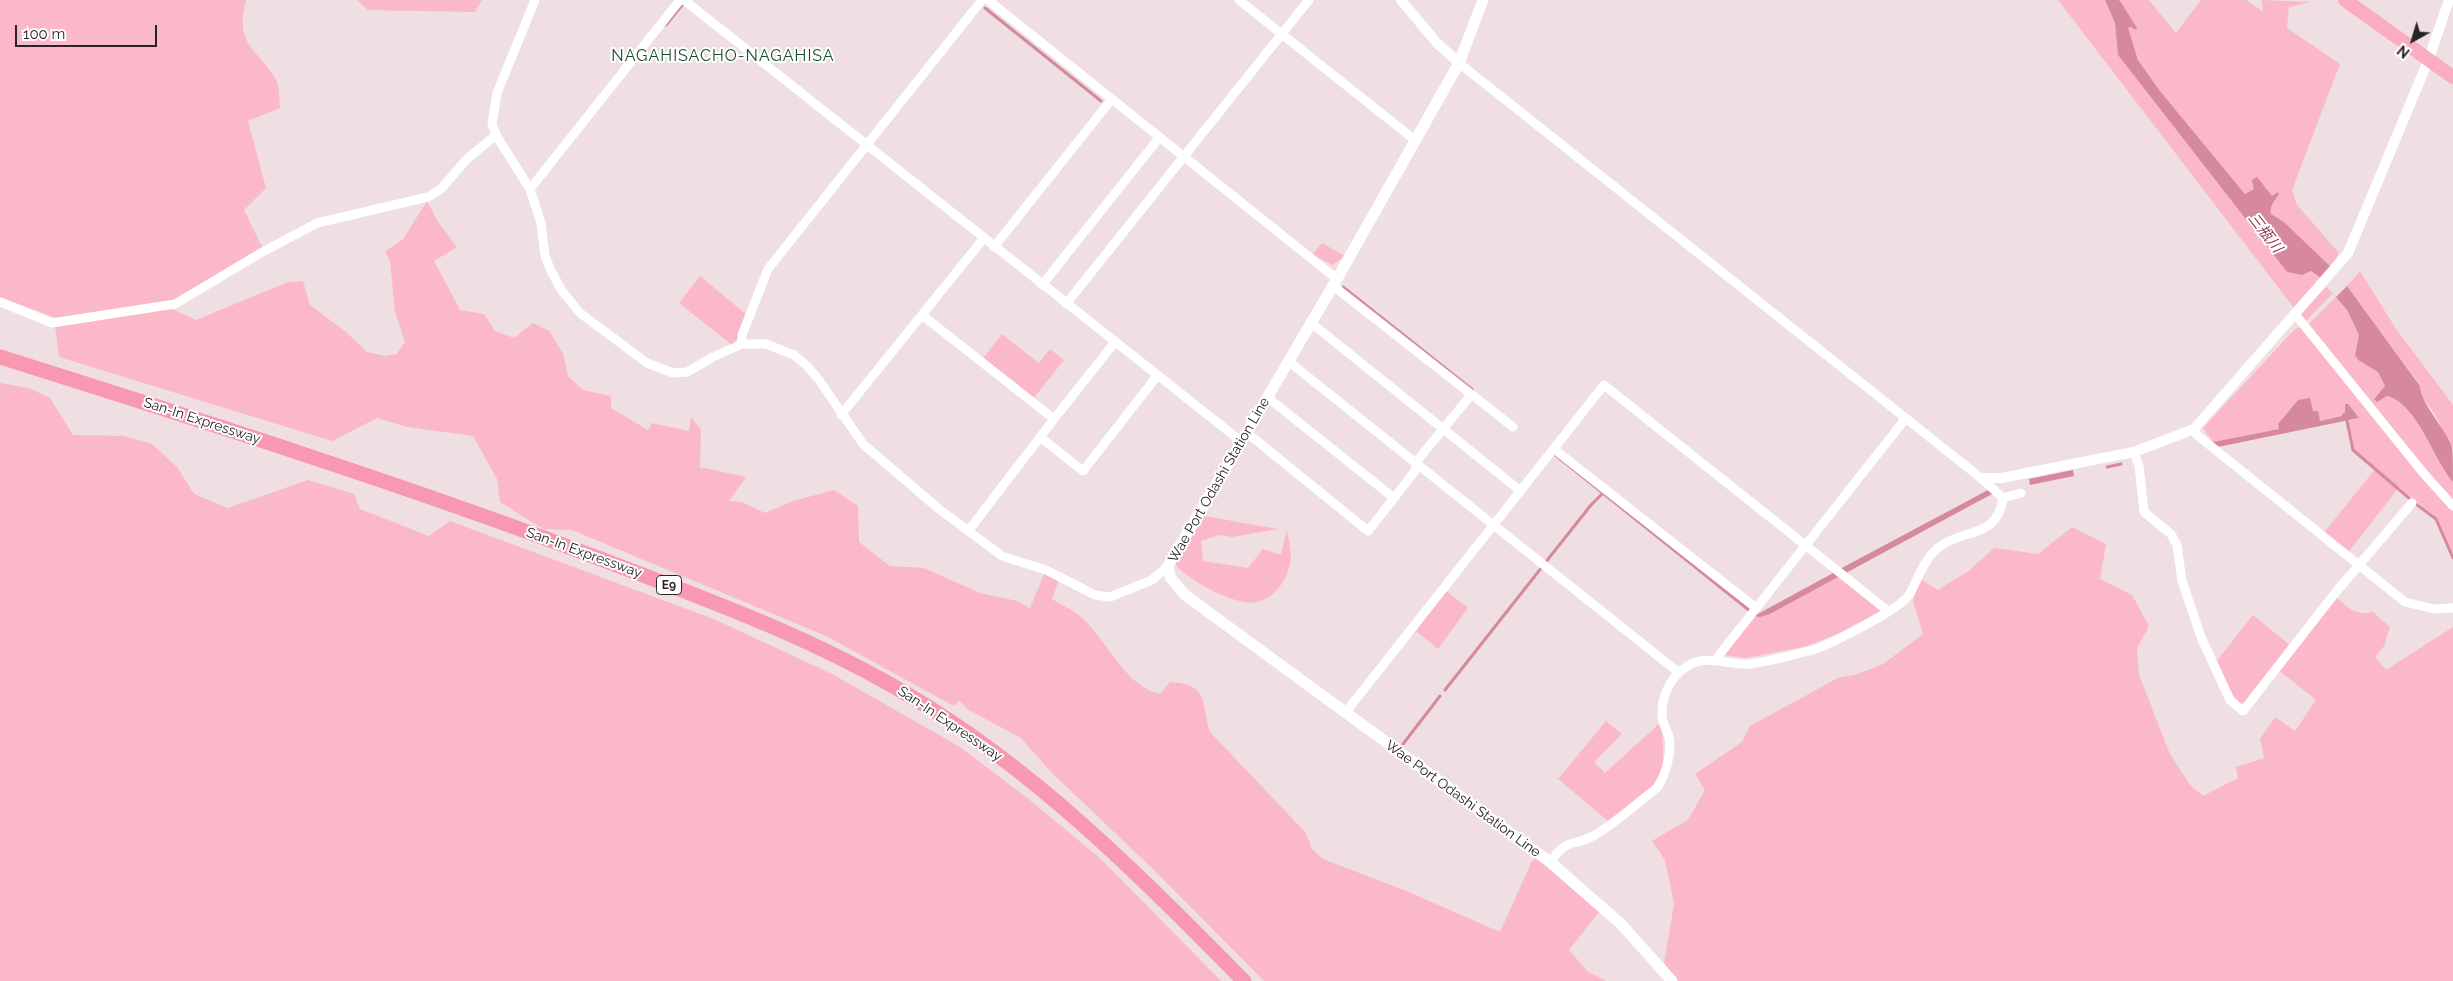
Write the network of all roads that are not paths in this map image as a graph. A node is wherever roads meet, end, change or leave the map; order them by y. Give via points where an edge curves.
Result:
1 (535, 0) edge
2 (682, 0) edge
3 (982, 0) edge
4 (988, 0) edge
5 (1239, 0) edge
6 (1309, 0) edge
7 (1402, 0) edge
8 (1482, 0) edge
9 (2345, 0) edge
10 (2449, 0) edge
11 (1281, 34) junction
12 (2428, 61) junction
13 (1459, 63) junction
14 (2453, 77) edge
15 (1111, 100) junction
16 (496, 135) junction
17 (1159, 138) junction
18 (1416, 141) junction
19 (865, 144) junction
20 (1182, 156) junction
21 (530, 188) junction
22 (984, 238) junction
23 (994, 247) junction
24 (1335, 282) junction
25 (1042, 285) junction
26 (0, 302) edge
27 (1066, 304) junction
28 (2295, 314) junction
29 (922, 315) junction
30 (1310, 322) junction
31 (1115, 342) junction
32 (742, 344) junction
33 (0, 357) edge
34 (1288, 361) junction
35 (1157, 376) junction
36 (1471, 394) junction
37 (1267, 396) junction
38 (842, 415) junction
39 (1906, 418) junction
40 (1054, 419) junction
41 (1443, 427) junction
42 (1513, 427) dead end
43 (2194, 429) junction
44 (1040, 437) junction
45 (1244, 437) junction
46 (1554, 448) junction
47 (2136, 457) junction
48 (1416, 462) junction
49 (1981, 478) junction
50 (1518, 489) dead end
51 (2020, 493) dead end
52 (1394, 498) junction
53 (2003, 498) junction
54 (2412, 502) dead end
55 (2453, 506) edge
56 (1494, 526) junction
57 (969, 530) junction
58 (1806, 546) junction
59 (1168, 566) junction
60 (2358, 566) junction
61 (1756, 608) junction
62 (2453, 608) edge
63 (1888, 611) junction
64 (1716, 659) junction
65 (1678, 672) junction
66 (1345, 713) junction
67 (1550, 862) junction
68 (1244, 981) edge
69 (1672, 981) edge

1 - 16 street via 497,94 492,114
2 - 19 street
2 - 21 street
3 - 19 street
4 - 15 street
5 - 11 street
6 - 11 street
7 - 13 street via 1437,43
8 - 13 main road, Wae Port Odashi Station Line
9 - 12 highway
10 - 12 street
11 - 18 street
11 - 20 street
12 - 14 highway
12 - 28 street via 2348,252
13 - 18 main road, Wae Port Odashi Station Line
13 - 39 street
15 - 17 street
15 - 23 street
16 - 21 street
16 - 26 street via 467,159 442,189 428,196 318,223 175,304 52,323
17 - 20 street
17 - 25 street
18 - 24 main road, Wae Port Odashi Station Line
19 - 22 street
19 - 32 street via 768,269 742,335
20 - 24 street
20 - 27 street
21 - 32 street via 541,224 545,256 562,291 580,313 640,358 661,370 687,372
22 - 23 street
22 - 29 street
23 - 25 street
24 - 30 main road, Wae Port Odashi Station Line
24 - 36 street
25 - 27 street
27 - 31 street
28 - 43 street
28 - 55 street
29 - 38 street
29 - 40 street
30 - 34 main road, Wae Port Odashi Station Line
30 - 41 street
31 - 35 street
31 - 40 street
32 - 38 street via 766,344 794,355 819,380
33 - 68 highway, San-In Expressway / E9 via 321,459 560,544 704,598 847,661 911,696 1033,781 1094,833
34 - 37 main road, Wae Port Odashi Station Line
34 - 48 street
35 - 44 street via 1083,471
35 - 45 street
36 - 41 street
36 - 42 street
37 - 45 main road, Wae Port Odashi Station Line
37 - 52 street
38 - 57 street via 863,444 939,509
39 - 49 street
39 - 58 street
40 - 44 street
41 - 48 street
41 - 50 street
43 - 47 street
43 - 60 street via 2197,435
44 - 57 street
45 - 52 street via 1368,531
45 - 59 main road, Wae Port Odashi Station Line
46 - 56 street
46 - 58 street via 1604,386
46 - 61 street
47 - 49 street via 2001,478
47 - 60 street via 2144,512 2171,534 2177,545 2182,581 2201,637 2230,700 2243,711
48 - 52 street via 1416,470
48 - 56 street
49 - 53 street
51 - 53 street
53 - 63 street via 2002,507 1992,522 1978,532 1940,546 1927,560 1908,596
54 - 60 street
56 - 65 street
56 - 66 street
57 - 59 street via 1002,556 1046,570 1094,595 1110,598 1152,580
58 - 61 street
58 - 63 street
59 - 66 main road, Wae Port Odashi Station Line via 1176,586 1185,595
60 - 62 street via 2405,602 2434,609
61 - 64 street
63 - 64 street via 1819,648 1748,664
64 - 65 street via 1698,660
65 - 67 street via 1663,701 1662,717 1669,738 1664,777 1657,788 1595,835 1566,843
66 - 67 main road, Wae Port Odashi Station Line
67 - 69 main road, Wae Port Odashi Station Line via 1620,924

